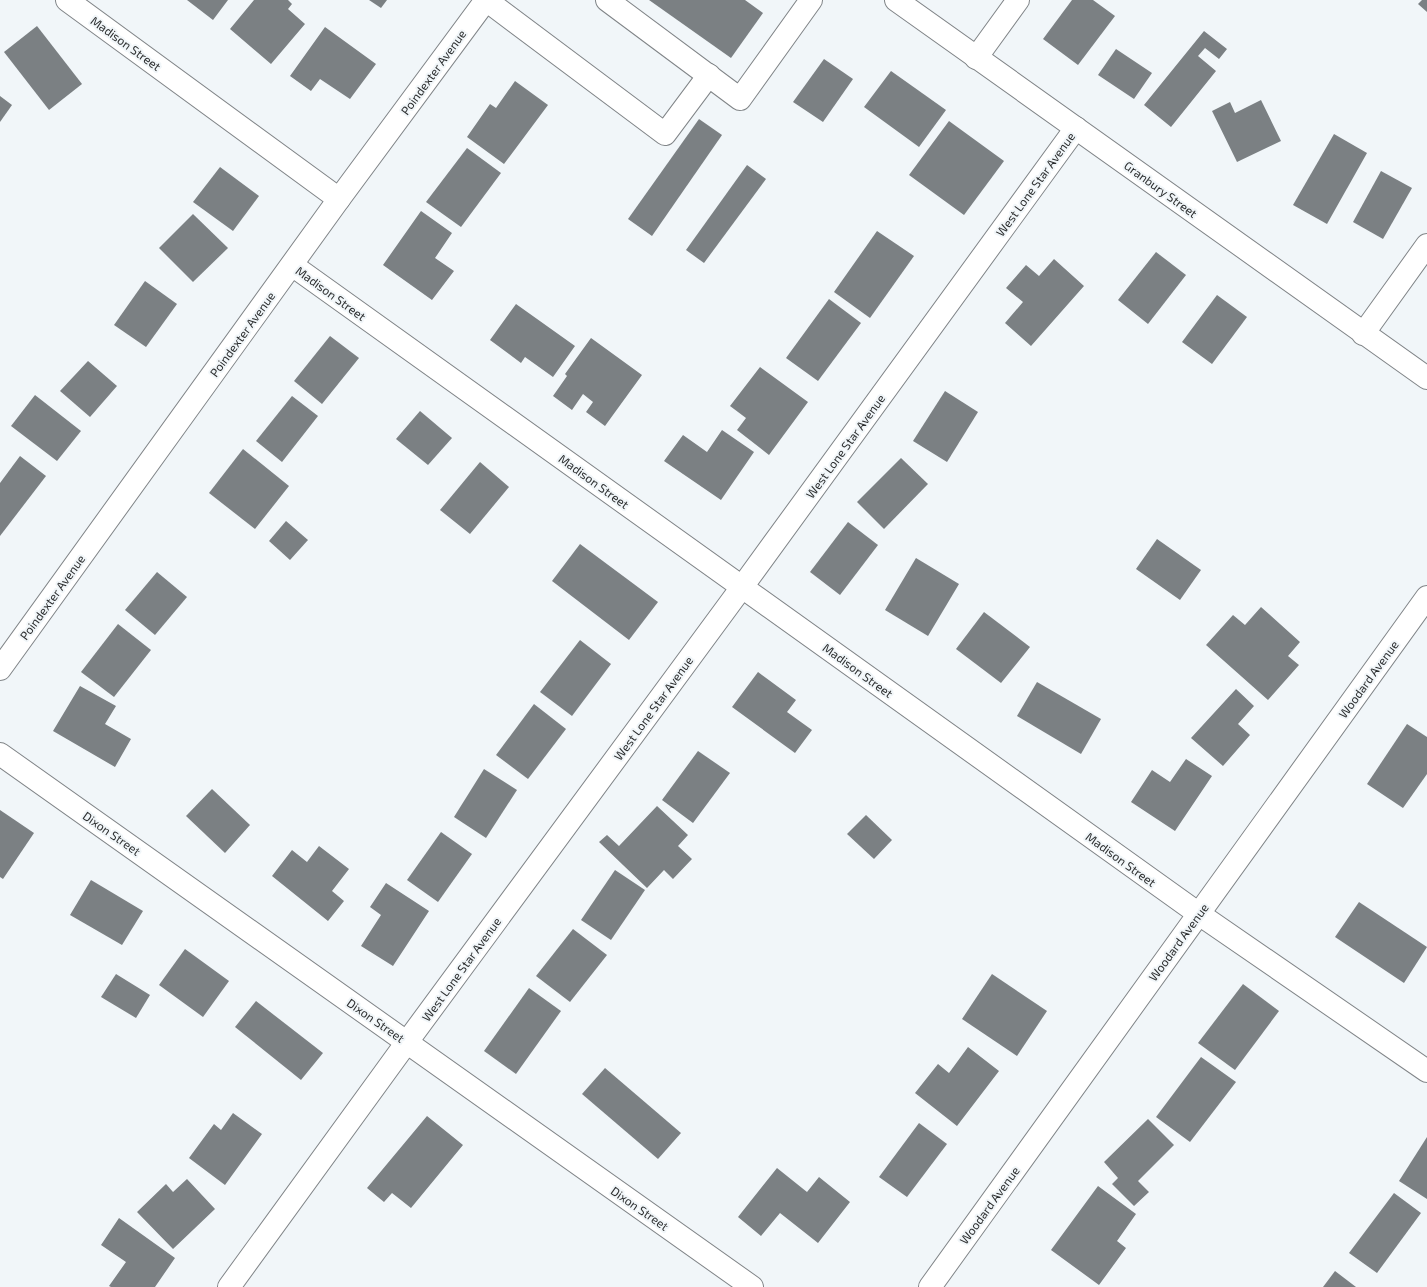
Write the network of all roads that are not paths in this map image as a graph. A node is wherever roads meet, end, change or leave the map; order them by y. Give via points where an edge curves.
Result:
1 (67, 0) edge
2 (486, 0) edge
3 (607, 0) edge
4 (811, 0) edge
5 (896, 0) edge
6 (1018, 0) edge
7 (976, 58) junction
8 (709, 75) junction
9 (1076, 128) junction
10 (339, 199) junction
11 (1427, 245) edge
12 (292, 265) junction
13 (1420, 268) edge
14 (1363, 334) junction
15 (1427, 378) edge
16 (742, 587) junction
17 (1427, 597) edge
18 (0, 670) edge
19 (0, 754) edge
20 (1199, 914) junction
21 (407, 1042) junction
22 (1427, 1071) edge
23 (229, 1287) edge
24 (752, 1287) edge
25 (930, 1287) edge

1 - 10 street, Madison Street
2 - 8 street via 665,134
2 - 10 street, Poindexter Avenue
3 - 8 street
4 - 8 street via 740,99
5 - 7 street, Granbury Street
6 - 7 street
7 - 9 street, Granbury Street
9 - 14 street, Granbury Street
9 - 16 street, West Lone Star Avenue
10 - 12 street, Poindexter Avenue
11 - 13 street
12 - 16 street, Madison Street
12 - 18 street, Poindexter Avenue
13 - 14 street
14 - 15 street, Granbury Street
16 - 20 street, Madison Street
16 - 21 street, West Lone Star Avenue
17 - 20 street, Woodard Avenue
19 - 21 street, Dixon Street
20 - 22 street, Madison Street
20 - 25 street, Woodard Avenue
21 - 23 street, West Lone Star Avenue
21 - 24 street, Dixon Street

